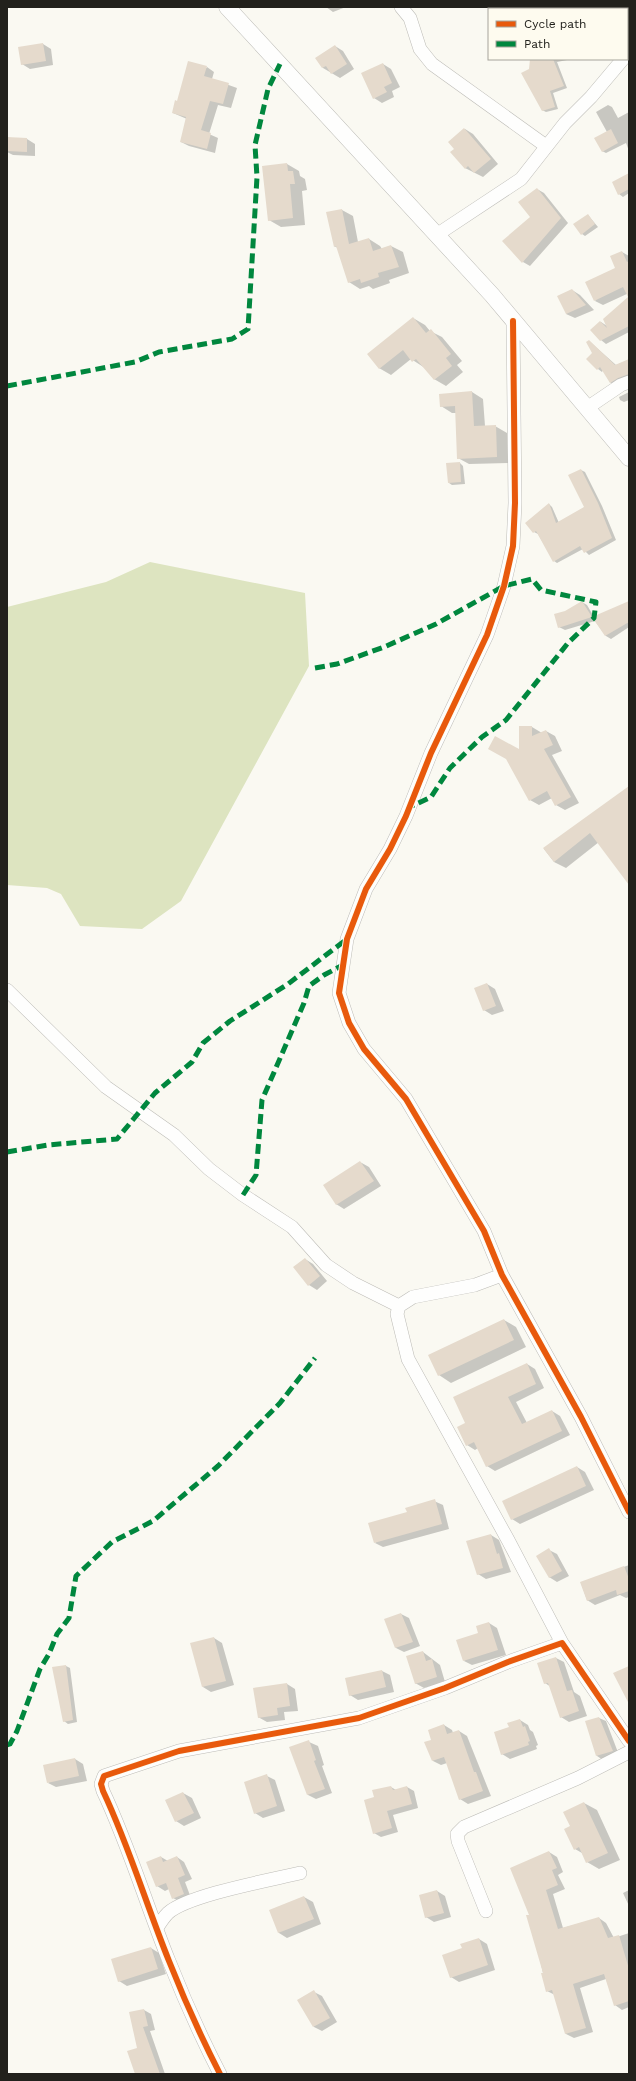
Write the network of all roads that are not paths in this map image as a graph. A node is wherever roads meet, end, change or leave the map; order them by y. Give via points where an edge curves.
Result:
1 (227, 7) edge
2 (401, 7) edge
3 (623, 60) edge
4 (546, 146) junction
5 (438, 234) junction
6 (513, 320) junction
7 (629, 382) edge
8 (587, 408) junction
9 (629, 458) edge
10 (7, 990) edge
11 (502, 1275) junction
12 (399, 1306) junction
13 (629, 1512) edge
14 (562, 1643) junction
15 (629, 1741) edge
16 (629, 1752) edge
17 (300, 1873) dead end
18 (486, 1911) dead end
19 (157, 1928) junction
20 (220, 2074) edge

1 - 5 street
2 - 4 street via 410,18 420,49 432,64
3 - 4 street
4 - 5 street via 521,180
5 - 6 street
6 - 8 street
6 - 11 street via 515,503 513,546 504,586 487,635 431,753 406,816 366,889 347,939 339,993 349,1023 360,1043 415,1113 484,1231
7 - 8 street
8 - 9 street
10 - 12 street via 106,1087 174,1135 209,1169 243,1195 292,1227 326,1265 353,1283
11 - 12 street via 475,1285 413,1297
11 - 13 street via 582,1417
12 - 14 street via 398,1322 408,1359
14 - 15 street
14 - 19 street via 359,1718 179,1751 104,1776 102,1791 122,1831
16 - 18 street via 578,1778 464,1827 457,1834
17 - 19 street via 178,1906 168,1913
19 - 20 street

